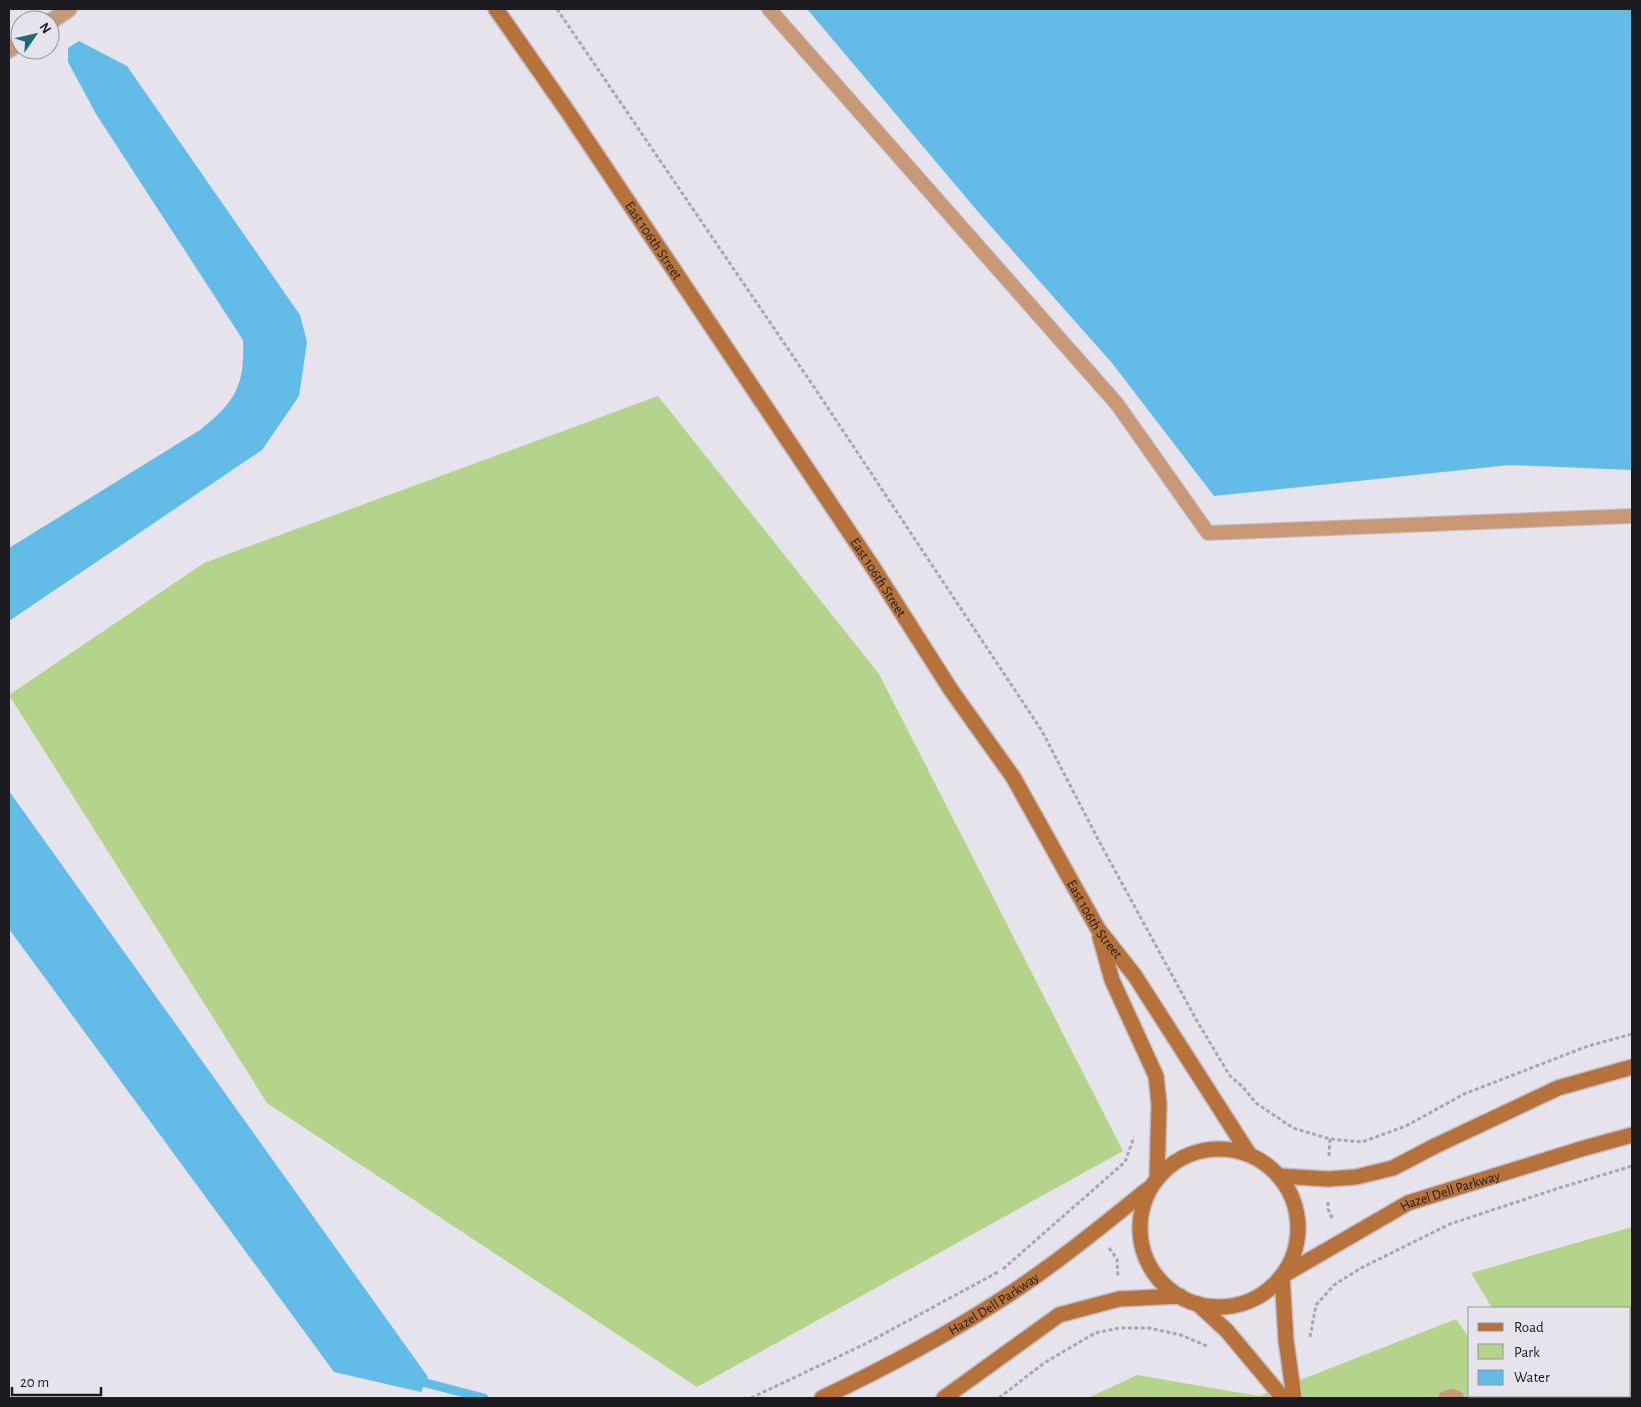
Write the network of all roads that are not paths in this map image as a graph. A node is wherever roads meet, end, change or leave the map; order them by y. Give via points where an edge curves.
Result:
1 (496, 9) edge
2 (769, 9) edge
3 (1632, 516) edge
4 (1098, 929) junction
5 (1632, 1067) edge
6 (1632, 1135) edge
7 (1249, 1154) junction
8 (1279, 1176) junction
9 (1154, 1182) junction
10 (1282, 1276) junction
11 (1180, 1296) junction
12 (1198, 1304) junction
13 (822, 1398) edge
14 (944, 1398) edge
15 (1283, 1398) edge
16 (1294, 1398) edge
17 (1445, 1398) edge
18 (1457, 1398) edge

1 - 4 main road, East 106th Street via 872,566 951,690 1013,777
2 - 3 lane via 1117,404 1208,533
4 - 7 main road, East 106th Street via 1135,976
4 - 9 main road via 1112,980 1156,1076 1159,1104
5 - 8 main road via 1558,1088 1393,1168 1356,1177 1328,1179
6 - 10 main road, Hazel Dell Parkway via 1408,1203
7 - 8 main road
7 - 9 main road via 1223,1149 1190,1154 1172,1164
8 - 10 main road via 1293,1200 1298,1226 1294,1252
9 - 11 main road via 1144,1203 1141,1239 1153,1272
9 - 13 main road, Hazel Dell Parkway via 1096,1230 1003,1298
10 - 12 main road via 1266,1292 1234,1306
10 - 16 main road
11 - 12 main road
11 - 14 main road via 1119,1299 1059,1315
12 - 15 main road via 1227,1331
17 - 18 lane

